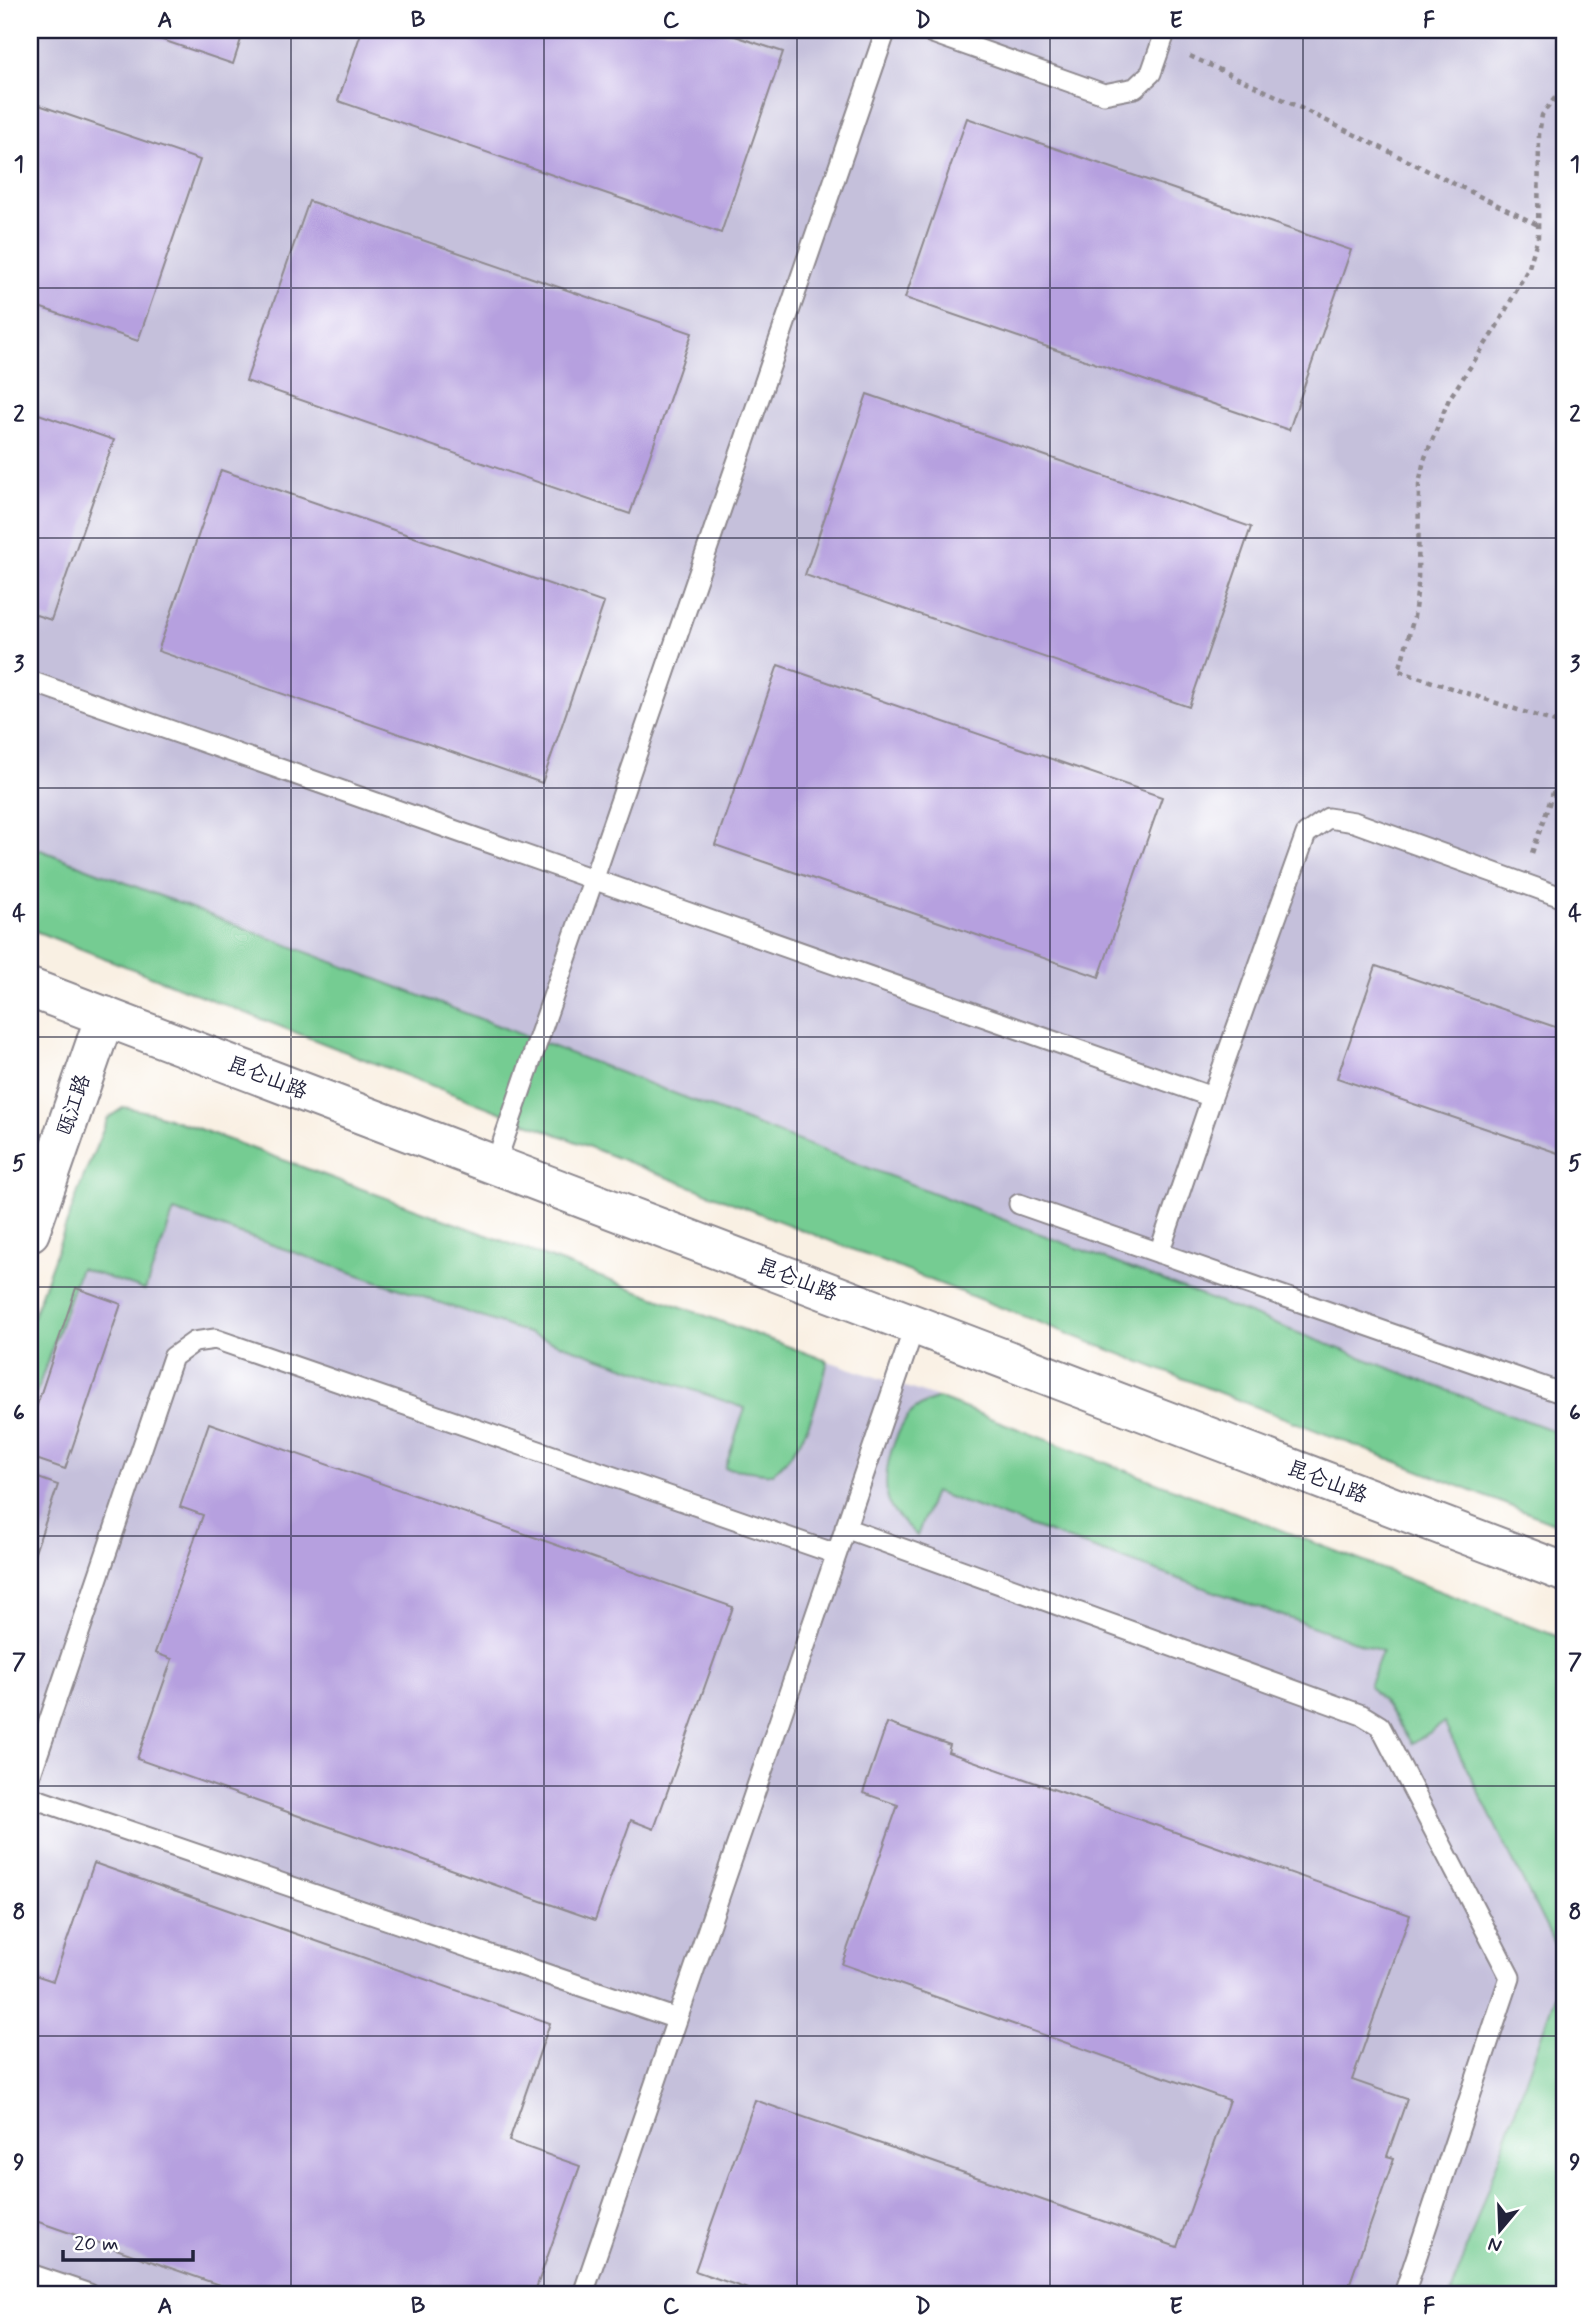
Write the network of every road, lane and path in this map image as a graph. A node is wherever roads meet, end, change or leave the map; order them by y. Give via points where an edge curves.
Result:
1 (886, 30) edge
2 (925, 30) edge
3 (1164, 36) edge
4 (1564, 93) edge
5 (1538, 225) junction
6 (30, 681) edge
7 (1564, 725) edge
8 (1564, 761) edge
9 (593, 880) junction
10 (1522, 883) junction
11 (1564, 898) edge
12 (30, 988) edge
13 (105, 1016) junction
14 (1212, 1097) junction
15 (495, 1165) junction
16 (1018, 1204) dead end
17 (30, 1232) edge
18 (1159, 1253) junction
19 (915, 1325) junction
20 (1564, 1394) edge
21 (845, 1528) junction
22 (836, 1554) junction
23 (1564, 1572) edge
24 (30, 1777) edge
25 (30, 1797) edge
26 (677, 2020) junction
27 (30, 2274) edge
28 (89, 2294) edge
29 (583, 2294) edge
30 (1404, 2294) edge

1 - 9 lane
2 - 3 lane via 1104,94 1135,88 1151,73
3 - 5 path
4 - 5 path via 1542,115
5 - 7 path via 1529,267 1449,399 1424,460 1419,484 1418,585 1399,671
6 - 9 lane
8 - 10 path
9 - 14 lane
9 - 15 lane
10 - 11 lane
10 - 14 lane via 1354,822 1328,818 1306,834
12 - 13 street, 昆仑山路
13 - 15 street, 昆仑山路
13 - 17 street, 瓯江路
14 - 18 lane
15 - 19 street, 昆仑山路
16 - 18 lane
18 - 20 lane
19 - 21 lane
19 - 23 street, 昆仑山路
21 - 22 lane
21 - 30 lane via 1362,1715 1380,1726 1510,1977
22 - 24 lane via 215,1339 194,1342 173,1357
22 - 26 lane
25 - 26 lane
26 - 29 lane
27 - 28 lane

